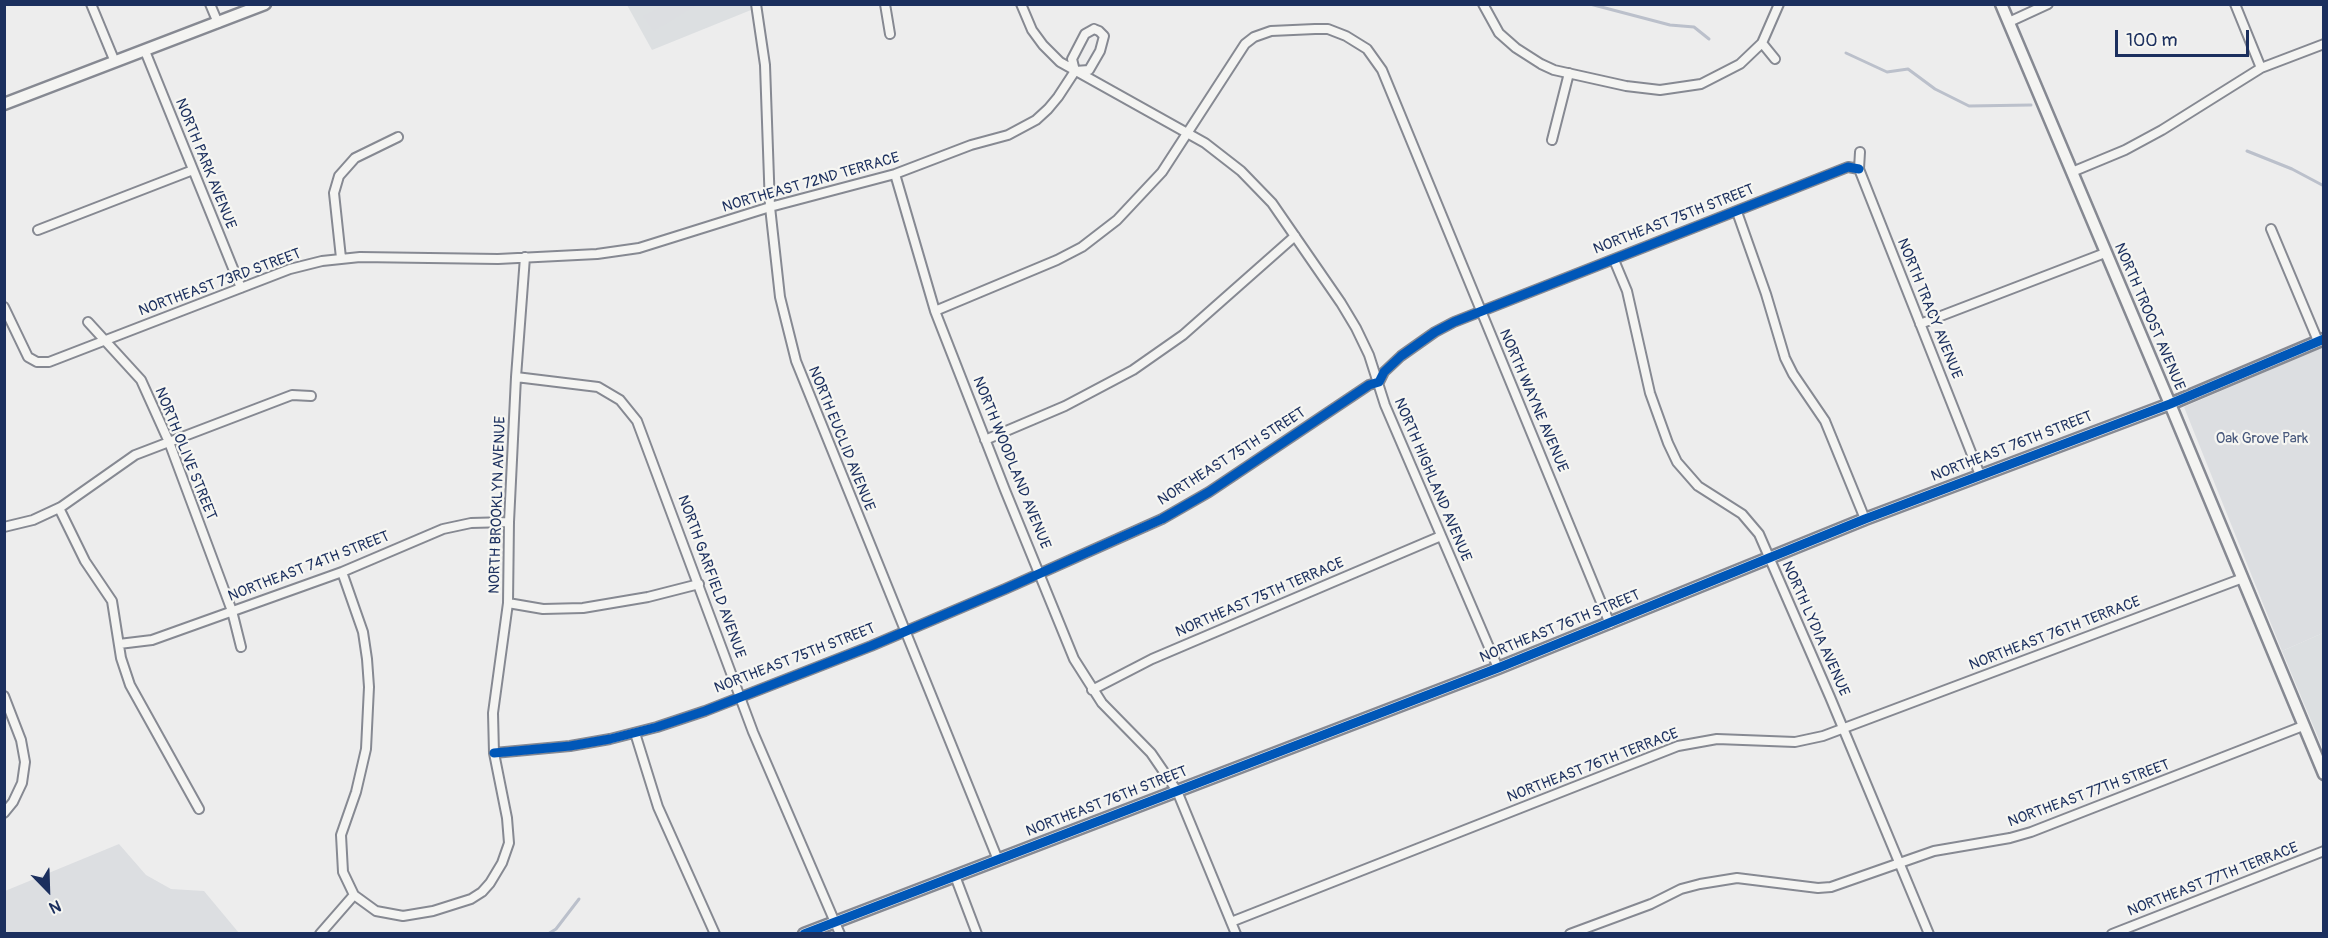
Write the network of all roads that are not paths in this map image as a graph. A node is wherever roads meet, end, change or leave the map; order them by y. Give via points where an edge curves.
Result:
1 (91, 4) edge
2 (210, 4) edge
3 (265, 4) edge
4 (756, 4) edge
5 (885, 4) edge
6 (1021, 4) edge
7 (1483, 4) edge
8 (1779, 4) edge
9 (2001, 4) edge
10 (2048, 4) edge
11 (2235, 4) edge
12 (2009, 22) junction
13 (218, 23) junction
14 (890, 34) dead end
15 (1762, 43) junction
16 (2324, 44) edge
17 (145, 51) junction
18 (1775, 59) dead end
19 (115, 62) junction
20 (2261, 68) junction
21 (1075, 71) junction
22 (1569, 73) junction
23 (4, 104) edge
24 (1188, 132) junction
25 (398, 136) dead end
26 (1552, 140) dead end
27 (1860, 152) dead end
28 (193, 170) junction
29 (1859, 170) junction
30 (2072, 172) junction
31 (895, 174) junction
32 (770, 207) junction
33 (1737, 212) junction
34 (2271, 229) dead end
35 (38, 230) dead end
36 (1295, 237) junction
37 (2105, 253) junction
38 (525, 257) junction
39 (341, 258) junction
40 (1614, 260) junction
41 (241, 288) junction
42 (4, 307) edge
43 (1480, 310) junction
44 (935, 311) junction
45 (88, 322) dead end
46 (1920, 324) junction
47 (105, 340) junction
48 (2321, 340) edge
49 (516, 377) junction
50 (1379, 382) junction
51 (311, 396) dead end
52 (2170, 404) junction
53 (985, 440) junction
54 (169, 442) junction
55 (1980, 475) junction
56 (59, 508) junction
57 (1865, 519) junction
58 (509, 522) junction
59 (4, 527) edge
60 (1441, 536) junction
61 (1769, 558) junction
62 (342, 572) junction
63 (1039, 574) junction
64 (2243, 578) junction
65 (699, 584) junction
66 (508, 603) junction
67 (232, 611) junction
68 (1610, 624) junction
69 (904, 632) junction
70 (119, 644) junction
71 (241, 647) dead end
72 (1498, 668) junction
73 (1092, 690) junction
74 (4, 696) edge
75 (740, 697) junction
76 (2303, 726) junction
77 (1843, 729) junction
78 (635, 733) junction
79 (494, 753) junction
80 (2324, 774) edge
81 (1177, 791) junction
82 (199, 809) dead end
83 (4, 813) edge
84 (2324, 851) edge
85 (998, 860) junction
86 (1900, 862) junction
87 (955, 876) junction
88 (354, 895) junction
89 (835, 921) junction
90 (1231, 922) junction
91 (320, 933) edge
92 (715, 933) edge
93 (804, 933) edge
94 (840, 933) edge
95 (977, 933) edge
96 (1236, 933) edge
97 (1570, 933) edge
98 (1929, 933) edge
99 (2112, 933) edge

1 - 19 street
2 - 13 street
3 - 13 street
4 - 32 street, NORTH EUCLID AVENUE via 765,65
5 - 14 street
6 - 21 street, NORTH HIGHLAND AVENUE via 1043,45
7 - 22 street via 1499,33 1516,48 1541,64
8 - 15 street
9 - 12 street, NORTH TROOST AVENUE
10 - 12 street
11 - 20 street
12 - 30 street, NORTH TROOST AVENUE
13 - 17 street
15 - 18 street
15 - 22 street via 1728,72 1701,84 1673,90 1646,90
16 - 20 street
17 - 19 street
17 - 28 street, NORTH PARK AVENUE
19 - 23 street
20 - 30 street via 2125,150
21 - 21 street via 1089,70 1104,36 1099,31 1085,34 1072,59
21 - 24 street, NORTH HIGHLAND AVENUE
21 - 31 street, NORTHEAST 72ND TERRACE via 1048,109 1022,128
22 - 26 street
24 - 36 street, NORTH HIGHLAND AVENUE via 1241,171 1272,203
24 - 43 street, NORTH WAYNE AVENUE via 1245,44 1254,37 1271,30 1315,28 1347,36 1367,49 1382,70
24 - 44 street via 1149,188 1100,234 1057,260
25 - 39 street via 355,158 339,176 334,194
27 - 29 street, NORTH TRACY AVENUE
28 - 35 street
28 - 41 street, NORTH PARK AVENUE
29 - 33 street, NORTHEAST 75TH STREET via 1848,167
29 - 46 street, NORTH TRACY AVENUE
30 - 37 street, NORTH TROOST AVENUE
31 - 32 street, NORTHEAST 72ND TERRACE
31 - 44 street, NORTH WOODLAND AVENUE
32 - 38 street, NORTHEAST 72ND TERRACE via 639,248
32 - 69 street, NORTH EUCLID AVENUE via 780,297 796,361
33 - 40 street, NORTHEAST 75TH STREET
33 - 57 street via 1785,358 1825,421
34 - 48 street
36 - 50 street, NORTH HIGHLAND AVENUE via 1356,328
36 - 53 street via 1183,335 1133,370 1065,406
37 - 46 street
37 - 52 street, NORTH TROOST AVENUE
38 - 39 street, NORTHEAST 73RD STREET
38 - 49 street, NORTH BROOKLYN AVENUE
39 - 41 street, NORTHEAST 73RD STREET via 290,269
40 - 43 street, NORTHEAST 75TH STREET
40 - 61 street, NORTH LYDIA AVENUE via 1631,305 1659,422 1677,462 1698,486 1732,506 1751,524
41 - 47 street, NORTHEAST 73RD STREET
42 - 47 street, NORTHEAST 73RD STREET via 28,357 37,362 49,362
43 - 50 street, NORTHEAST 75TH STREET via 1435,332 1401,356
43 - 68 street, NORTH WAYNE AVENUE
44 - 53 street, NORTH WOODLAND AVENUE
45 - 47 street, NORTH OLIVE STREET
46 - 55 street, NORTH TRACY AVENUE
47 - 54 street, NORTH OLIVE STREET via 141,380
48 - 52 street, NORTHEAST 76TH STREET
49 - 58 street, NORTH BROOKLYN AVENUE
49 - 65 street, NORTH GARFIELD AVENUE via 598,387 630,410 638,421
50 - 60 street, NORTH HIGHLAND AVENUE via 1385,405
50 - 63 street, NORTHEAST 75TH STREET via 1181,508
51 - 54 street via 292,394
52 - 55 street, NORTHEAST 76TH STREET
52 - 64 street, NORTH TROOST AVENUE
53 - 63 street, NORTH WOODLAND AVENUE
54 - 56 street via 129,458
54 - 67 street, NORTH OLIVE STREET
55 - 57 street, NORTHEAST 76TH STREET
56 - 59 street
56 - 70 street via 85,561 112,602
57 - 61 street, NORTHEAST 76TH STREET
58 - 62 street, NORTHEAST 74TH STREET via 471,523 443,529
58 - 66 street, NORTH BROOKLYN AVENUE
60 - 72 street, NORTH HIGHLAND AVENUE
60 - 73 street, NORTHEAST 75TH TERRACE via 1152,659
61 - 68 street, NORTHEAST 76TH STREET
61 - 77 street, NORTH LYDIA AVENUE
62 - 67 street, NORTHEAST 74TH STREET
62 - 88 street via 368,659 366,749 341,835 343,872
63 - 69 street, NORTHEAST 75TH STREET
63 - 73 street, NORTH WOODLAND AVENUE via 1074,659
64 - 76 street, NORTH TROOST AVENUE
64 - 77 street, NORTHEAST 76TH TERRACE
65 - 66 street via 583,608 543,609
65 - 75 street, NORTH GARFIELD AVENUE
66 - 79 street, NORTH BROOKLYN AVENUE via 493,713
67 - 70 street, NORTHEAST 74TH STREET via 152,640
67 - 71 street, NORTH OLIVE STREET
68 - 72 street, NORTHEAST 76TH STREET
69 - 75 street, NORTHEAST 75TH STREET
69 - 85 street, NORTH EUCLID AVENUE
70 - 82 street via 130,685
72 - 81 street, NORTHEAST 76TH STREET
73 - 81 street, NORTH WOODLAND AVENUE via 1151,753
74 - 83 street via 25,762 22,783
75 - 78 street, NORTHEAST 75TH STREET
75 - 89 street, NORTH GARFIELD AVENUE
76 - 80 street, NORTH TROOST AVENUE
76 - 86 street, NORTHEAST 77TH STREET via 2031,832 1934,851
77 - 86 street, NORTH LYDIA AVENUE
77 - 90 street, NORTHEAST 76TH TERRACE via 1795,742 1717,740 1678,746
78 - 79 street, NORTHEAST 75TH STREET via 570,746
78 - 92 street via 658,807
79 - 88 street, NORTH BROOKLYN AVENUE via 509,830 508,852 482,892 433,911 403,916 385,914
81 - 85 street, NORTHEAST 76TH STREET
81 - 90 street, NORTH WOODLAND AVENUE
84 - 99 street, NORTHEAST 77TH TERRACE
85 - 87 street, NORTHEAST 76TH STREET
86 - 97 street, NORTHEAST 77TH STREET via 1831,887 1737,878 1700,884
86 - 98 street, NORTH LYDIA AVENUE
87 - 89 street, NORTHEAST 76TH STREET
87 - 95 street
88 - 91 street
89 - 93 street, NORTHEAST 76TH STREET
89 - 94 street, NORTH GARFIELD AVENUE
90 - 96 street, NORTH WOODLAND AVENUE

